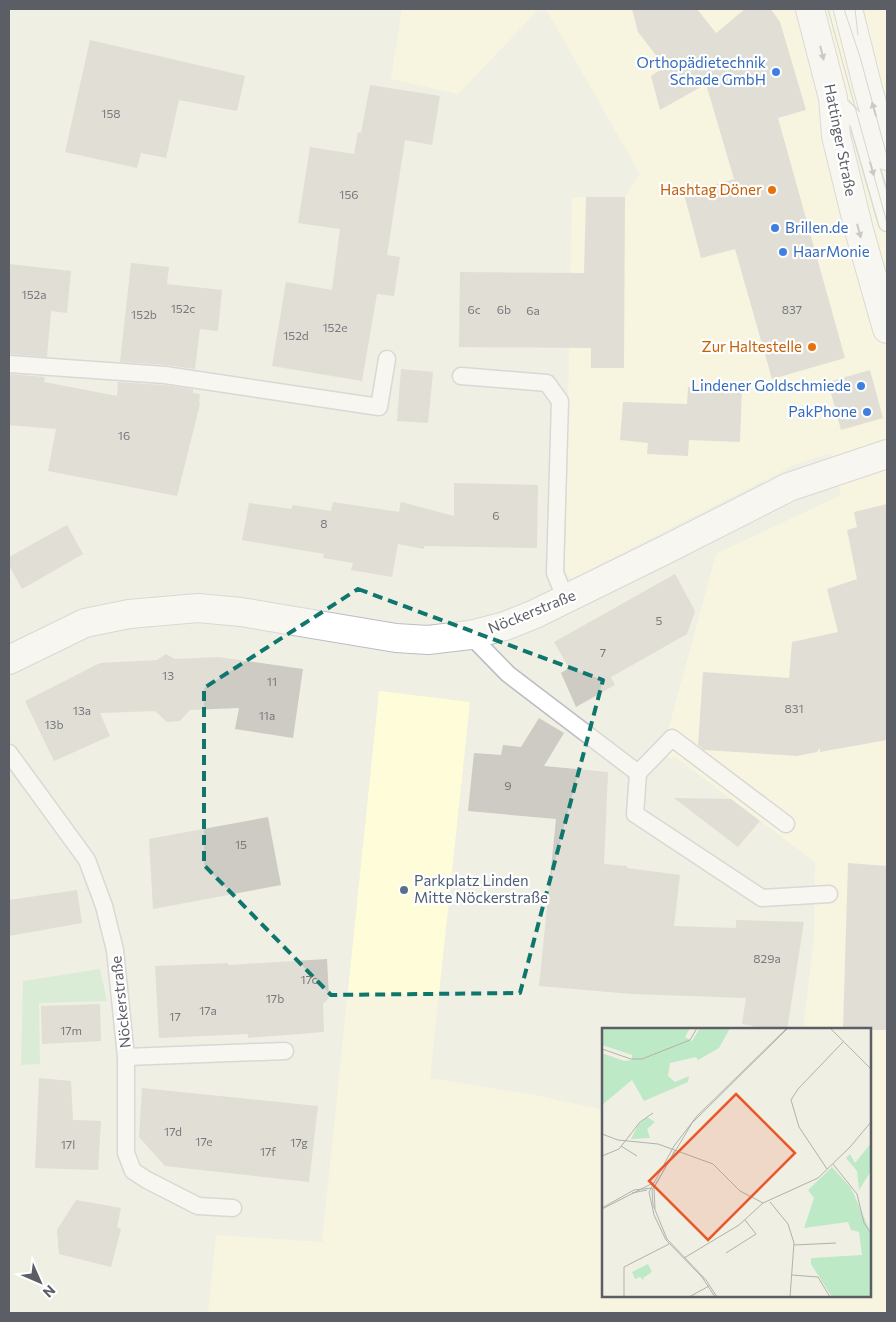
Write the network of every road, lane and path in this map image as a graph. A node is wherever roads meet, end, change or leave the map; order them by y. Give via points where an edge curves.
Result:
1 (810, 9) edge
2 (848, 9) edge
3 (833, 98) junction
4 (887, 156) edge
5 (887, 223) edge
6 (887, 329) edge
7 (387, 359) dead end
8 (9, 364) edge
9 (461, 376) dead end
10 (887, 454) edge
11 (566, 600) junction
12 (470, 635) junction
13 (9, 660) edge
14 (9, 753) edge
15 (638, 774) junction
16 (786, 824) dead end
17 (829, 894) dead end
18 (285, 1051) dead end
19 (126, 1057) junction
20 (233, 1208) dead end

1 -> 3 street, Hattinger Straße
4 -> 2 street
3 -> 5 lane via 858,122
3 -> 6 street, Hattinger Straße via 836,136
7 - 8 lane via 378,407 165,375
9 - 11 lane via 547,383 560,401 555,573
10 - 11 street, Nöckerstraße via 789,487
11 - 12 street, Nöckerstraße via 505,626
12 - 13 street, Nöckerstraße via 428,640 396,638 198,608 128,614 85,623
12 - 15 lane via 508,674
14 - 19 lane, Nöckerstraße via 87,860 116,950
15 - 16 lane via 672,738
15 - 17 lane via 635,814 762,898
18 - 19 lane
19 - 20 lane, Nöckerstraße via 126,1153 133,1171 198,1206

